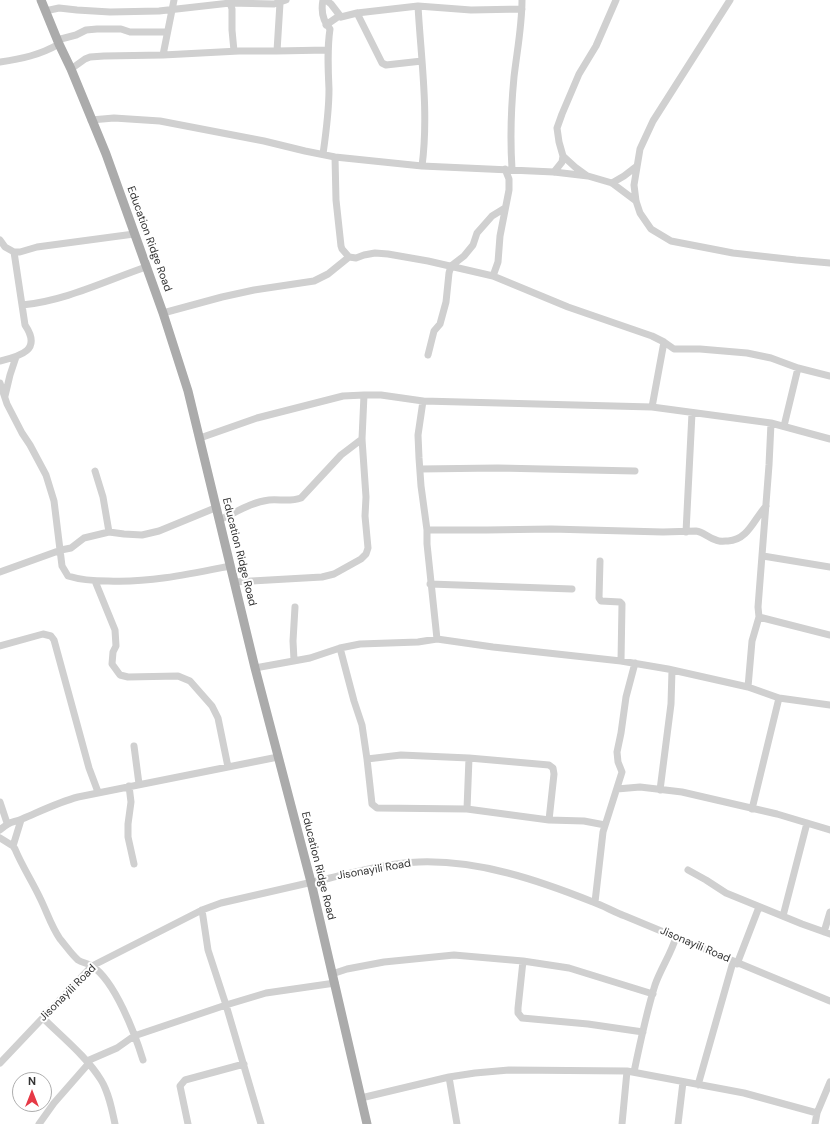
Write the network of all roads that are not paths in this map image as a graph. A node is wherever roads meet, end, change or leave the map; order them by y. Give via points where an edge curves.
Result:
1 (41, 0) edge
2 (174, 0) edge
3 (323, 0) edge
4 (326, 0) edge
5 (522, 0) edge
6 (616, 0) edge
7 (730, 0) edge
8 (283, 1) edge
9 (230, 2) edge
10 (418, 6) junction
11 (522, 9) junction
12 (171, 10) junction
13 (45, 11) junction
14 (357, 13) junction
15 (341, 17) junction
16 (326, 25) junction
17 (167, 32) junction
18 (58, 42) junction
19 (327, 50) junction
20 (234, 51) junction
21 (277, 51) junction
22 (163, 55) junction
23 (422, 61) junction
24 (0, 62) edge
25 (71, 69) junction
26 (91, 120) junction
27 (323, 154) junction
28 (335, 156) junction
29 (563, 156) junction
30 (422, 166) junction
31 (637, 166) junction
32 (509, 169) junction
33 (554, 172) junction
34 (588, 176) junction
35 (612, 183) junction
36 (636, 201) junction
37 (505, 208) junction
38 (134, 234) junction
39 (0, 240) edge
40 (342, 249) junction
41 (14, 252) junction
42 (349, 257) junction
43 (342, 262) junction
44 (830, 263) edge
45 (451, 266) junction
46 (146, 267) junction
47 (493, 276) junction
48 (22, 305) junction
49 (163, 313) junction
50 (664, 342) junction
51 (428, 355) dead end
52 (16, 357) junction
53 (0, 361) edge
54 (798, 368) junction
55 (830, 376) edge
56 (0, 383) edge
57 (364, 395) junction
58 (5, 396) junction
59 (423, 401) junction
60 (652, 407) junction
61 (692, 413) junction
62 (771, 423) junction
63 (784, 426) junction
64 (200, 438) junction
65 (830, 438) edge
66 (362, 439) junction
67 (420, 469) junction
68 (95, 471) dead end
69 (635, 471) dead end
70 (766, 506) junction
71 (215, 508) junction
72 (219, 520) junction
73 (427, 530) junction
74 (109, 532) junction
75 (686, 532) junction
76 (61, 550) junction
77 (763, 556) junction
78 (600, 561) dead end
79 (230, 566) junction
80 (830, 567) edge
81 (0, 572) edge
82 (95, 581) junction
83 (234, 582) junction
84 (430, 584) junction
85 (572, 589) dead end
86 (295, 607) dead end
87 (759, 617) junction
88 (830, 635) edge
89 (437, 639) junction
90 (0, 646) edge
91 (340, 648) junction
92 (294, 660) junction
93 (621, 661) junction
94 (635, 663) junction
95 (255, 668) junction
96 (672, 670) junction
97 (748, 687) junction
98 (779, 698) junction
99 (830, 705) edge
100 (134, 746) dead end
101 (278, 757) junction
102 (469, 758) junction
103 (367, 759) junction
104 (228, 767) junction
105 (139, 784) junction
106 (129, 786) junction
107 (617, 789) junction
108 (660, 790) junction
109 (98, 792) junction
110 (0, 802) edge
111 (467, 809) junction
112 (752, 809) junction
113 (21, 820) junction
114 (549, 820) junction
115 (7, 823) junction
116 (807, 823) junction
117 (605, 825) junction
118 (0, 830) edge
119 (830, 830) edge
120 (0, 838) edge
121 (13, 846) junction
122 (134, 864) dead end
123 (688, 870) dead end
124 (310, 882) junction
125 (595, 902) junction
126 (759, 907) junction
127 (202, 910) junction
128 (830, 912) edge
129 (783, 916) junction
130 (827, 933) edge
131 (676, 937) junction
132 (523, 961) junction
133 (735, 963) junction
134 (92, 966) junction
135 (332, 974) junction
136 (335, 983) junction
137 (653, 994) junction
138 (830, 1001) edge
139 (226, 1005) junction
140 (42, 1018) junction
141 (643, 1032) junction
142 (134, 1036) junction
143 (143, 1060) dead end
144 (88, 1062) junction
145 (0, 1063) edge
146 (244, 1064) junction
147 (631, 1072) junction
148 (449, 1077) junction
149 (683, 1082) junction
150 (830, 1082) edge
151 (698, 1085) junction
152 (361, 1098) junction
153 (817, 1113) junction
154 (39, 1124) edge
155 (115, 1124) edge
156 (188, 1124) edge
157 (261, 1124) edge
158 (367, 1124) edge
159 (457, 1124) edge
160 (622, 1124) edge
161 (678, 1124) edge
162 (814, 1124) edge

1 - 13 main road, Education Ridge Road
2 - 12 street
3 - 16 street via 322,13
4 - 15 street
5 - 11 street
6 - 29 street via 596,46 579,74 557,128
7 - 31 street via 653,121 640,148
8 - 9 street via 274,4
8 - 21 street
9 - 12 street
9 - 20 street
10 - 11 street via 471,10
10 - 14 street
10 - 23 street
11 - 32 street via 510,120
12 - 13 street via 110,12 58,8
12 - 17 street
13 - 18 main road, Education Ridge Road
14 - 15 street
14 - 23 street via 382,63 386,65
15 - 16 street
16 - 19 street via 330,29
17 - 18 street via 86,30
17 - 22 street
18 - 24 street via 48,50 34,55
18 - 25 main road, Education Ridge Road
19 - 21 street
19 - 27 street via 328,90
20 - 21 street
20 - 22 street
22 - 25 street via 90,57
23 - 30 street via 425,104
25 - 26 main road, Education Ridge Road
26 - 27 street via 114,118 160,121
26 - 38 main road, Education Ridge Road via 106,154
27 - 28 street
28 - 30 street
28 - 40 street via 336,200
29 - 33 street via 562,162
29 - 34 street
30 - 32 street
31 - 35 street
31 - 36 street via 634,185
32 - 33 street
32 - 37 street via 509,190
33 - 34 street
34 - 35 street
35 - 36 street
36 - 44 street via 640,213 652,229 671,241 733,253
37 - 45 street via 492,216 477,233 473,245 464,256
37 - 47 street via 498,262
38 - 41 street
38 - 46 main road, Education Ridge Road
39 - 41 street via 5,247
40 - 42 street
40 - 43 street
41 - 48 street
42 - 43 street
42 - 45 street via 388,254
43 - 49 street via 328,274 314,280 241,293
45 - 47 street
45 - 51 street via 446,302 440,324 434,331
46 - 48 street via 78,293
46 - 49 main road, Education Ridge Road
47 - 50 street
48 - 52 street via 25,325 32,339 31,345 23,354
49 - 64 main road, Education Ridge Road
50 - 54 street via 674,349 747,353
50 - 60 street
52 - 53 street
52 - 58 street
54 - 55 street
54 - 63 street
56 - 58 street
57 - 59 street
57 - 64 street via 344,396 256,418
57 - 66 street
58 - 76 street via 46,475 54,501
59 - 60 street
59 - 67 street via 418,435
60 - 61 street
61 - 62 street
61 - 75 street
62 - 63 street
62 - 70 street
63 - 65 street
64 - 71 main road, Education Ridge Road
66 - 72 street via 341,454 301,498 268,500 252,504
66 - 83 street via 368,542 366,554 334,574 322,577
67 - 69 street
67 - 73 street
68 - 74 street
70 - 75 street via 747,532 734,541 716,541 701,532
70 - 77 street
71 - 72 main road, Education Ridge Road
71 - 74 street via 159,531 142,535
72 - 79 main road, Education Ridge Road
73 - 75 street via 551,528
73 - 84 street
74 - 76 street via 84,538 71,548
76 - 81 street
76 - 82 street via 62,566 68,576
77 - 80 street
77 - 87 street
78 - 93 street via 599,598 601,601 622,604
79 - 82 street via 174,578 125,582
79 - 83 main road, Education Ridge Road
82 - 104 street via 115,630 116,646 112,664 120,675 128,677 178,676 190,681 212,706 218,718
83 - 95 main road, Education Ridge Road
84 - 85 street
84 - 89 street
86 - 92 street
87 - 88 street
87 - 97 street via 752,641
89 - 91 street via 360,644
89 - 93 street
90 - 109 street via 43,634 51,636 54,640
91 - 92 street via 310,658
91 - 103 street via 362,725
92 - 95 street
93 - 94 street
94 - 96 street
94 - 107 street via 616,752 622,772
95 - 101 main road, Education Ridge Road
96 - 97 street
96 - 108 street
97 - 98 street
98 - 99 street
98 - 112 street
100 - 105 street
101 - 104 street
101 - 124 main road, Education Ridge Road
102 - 103 street via 401,755
102 - 111 street
102 - 114 street via 549,765 553,768
103 - 111 street via 372,804 377,808
104 - 105 street
105 - 106 street
106 - 109 street
106 - 122 street via 131,802 128,837
107 - 108 street via 640,787
107 - 117 street
108 - 112 street via 682,792
109 - 113 street via 59,802
110 - 115 street
111 - 114 street
112 - 116 street
113 - 115 street
113 - 121 street
114 - 117 street via 584,821
115 - 118 street
116 - 119 street
116 - 129 street
117 - 125 street
120 - 121 street
121 - 134 street via 60,938 79,961
123 - 126 street via 726,893
124 - 125 street, Jisonayili Road via 372,868 418,862 460,864 502,871
124 - 127 street, Jisonayili Road via 221,903
124 - 135 main road, Education Ridge Road
125 - 131 street, Jisonayili Road via 610,911
126 - 129 street
126 - 133 street
127 - 134 street, Jisonayili Road
127 - 139 street via 208,950
128 - 130 street
129 - 130 street
131 - 133 street, Jisonayili Road
131 - 137 street
132 - 135 street via 454,955 384,962
132 - 137 street via 569,968
132 - 141 street via 518,1008 522,1018
133 - 138 street, Jisonayili Road
133 - 151 street
134 - 140 street, Jisonayili Road
134 - 142 street via 108,982
135 - 136 main road, Education Ridge Road
136 - 139 street via 266,993
136 - 152 main road, Education Ridge Road
137 - 141 street
139 - 142 street
139 - 146 street
140 - 144 street
140 - 145 street, Jisonayili Road
141 - 147 street
142 - 143 street
142 - 144 street via 117,1048
144 - 154 street
144 - 155 street via 102,1081
146 - 156 street via 185,1080 180,1086
146 - 157 street
147 - 148 street via 509,1070
147 - 149 street
147 - 160 street
148 - 152 street
148 - 159 street
149 - 151 street
149 - 161 street
150 - 153 street
151 - 153 street via 744,1093
152 - 158 main road, Education Ridge Road
153 - 162 street

